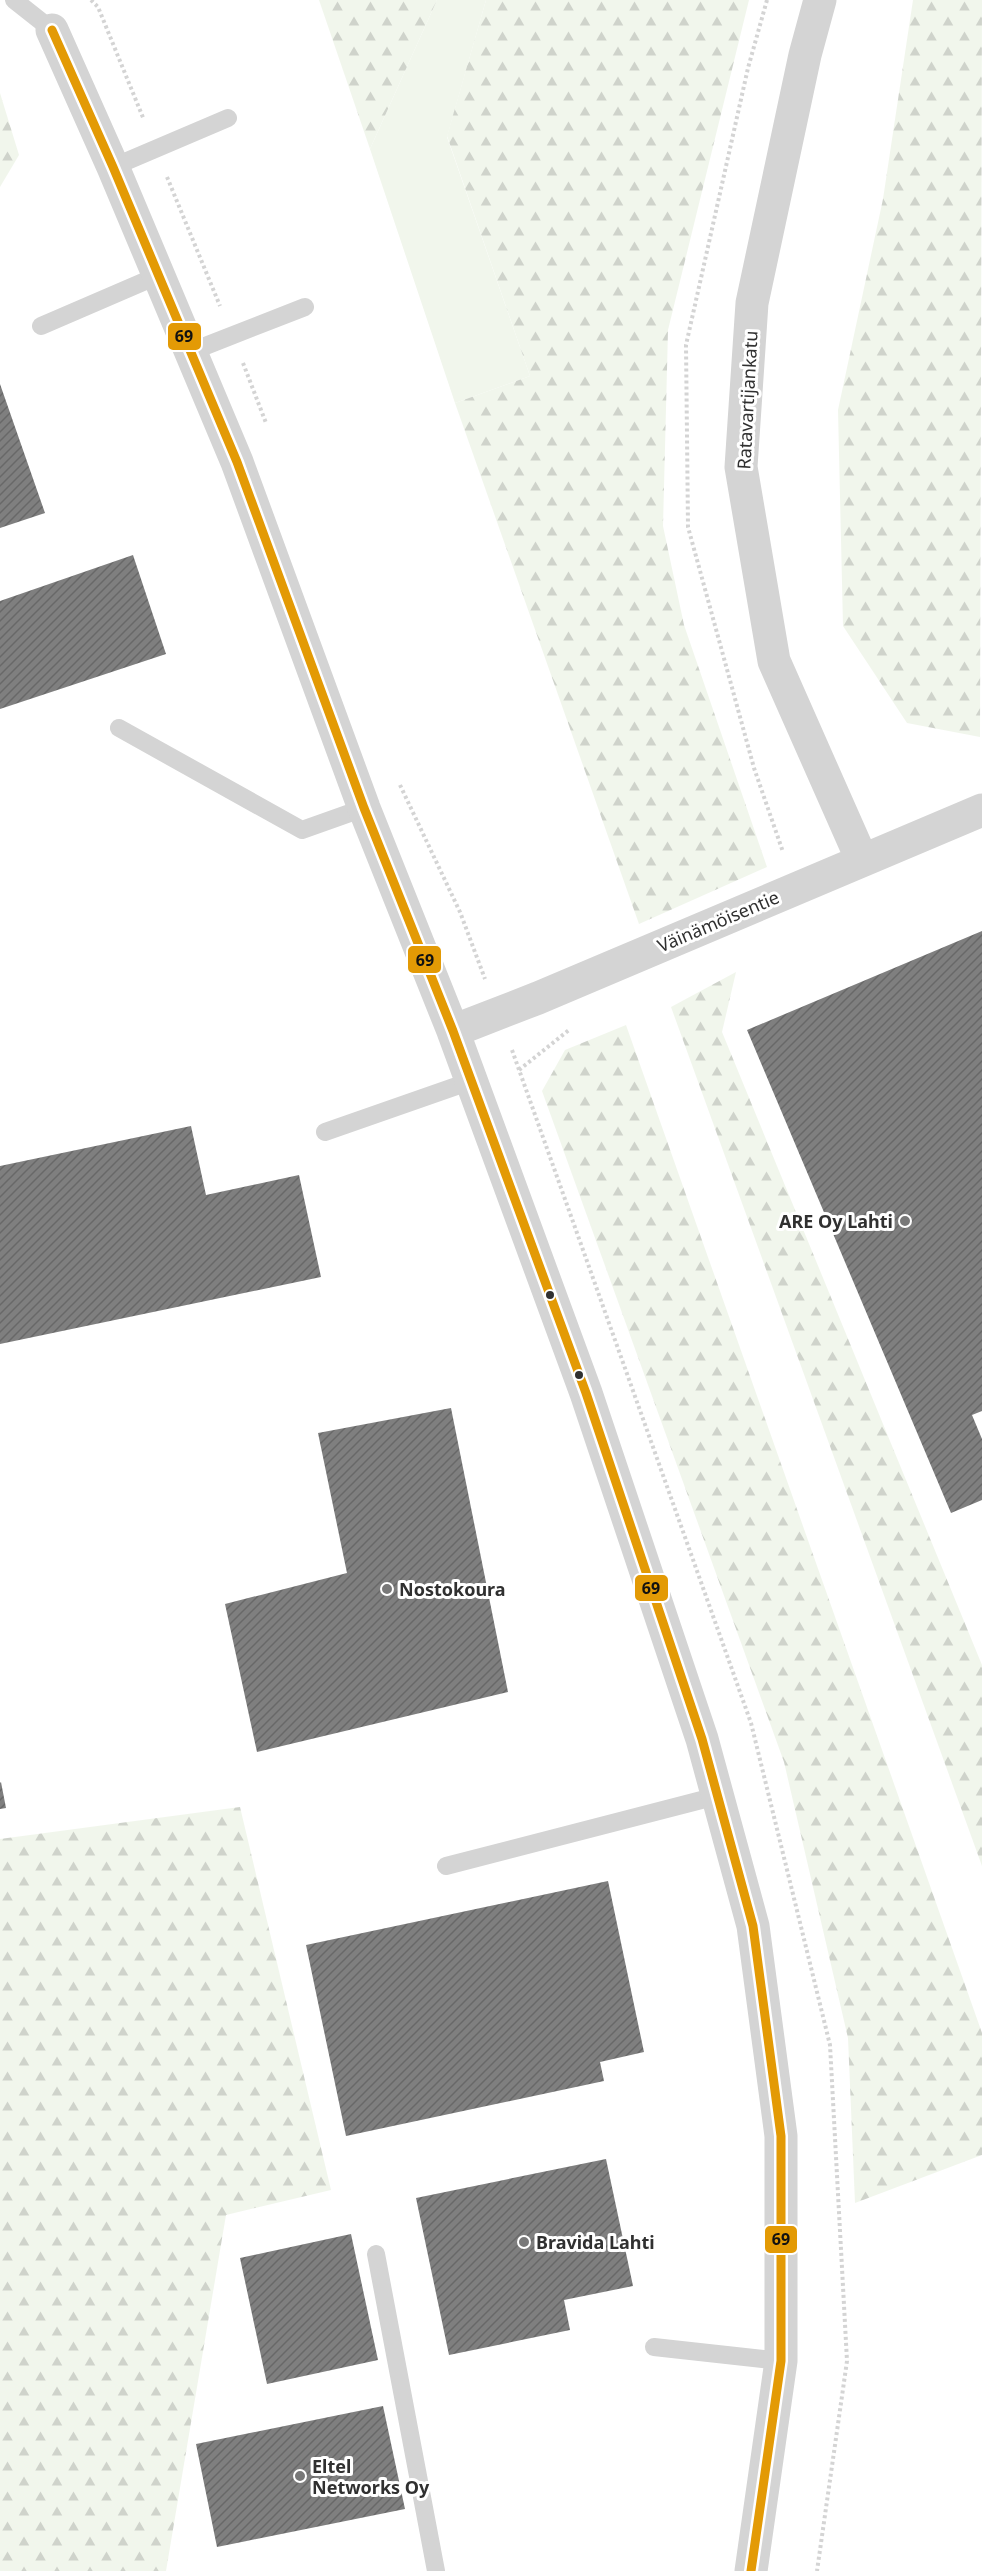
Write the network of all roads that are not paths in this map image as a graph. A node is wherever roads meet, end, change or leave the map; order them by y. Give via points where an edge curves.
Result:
1 (14, 0) edge
2 (820, 0) edge
3 (52, 30) joint
4 (228, 118) dead end
5 (113, 167) junction
6 (157, 276) junction
7 (305, 307) dead end
8 (41, 326) dead end
9 (190, 352) junction
10 (119, 728) dead end
11 (364, 808) junction
12 (982, 810) edge
13 (861, 860) junction
14 (453, 1031) junction
15 (471, 1081) junction
16 (325, 1132) dead end
17 (717, 1796) junction
18 (446, 1866) dead end
19 (376, 2254) dead end
20 (654, 2347) dead end
21 (781, 2361) junction
22 (436, 2571) edge
23 (751, 2571) edge

1 - 3 lane
2 - 13 street, Ratavartijankatu via 802,66 752,303 741,467 774,661
3 - 5 street
4 - 5 lane
5 - 6 street
6 - 8 lane
6 - 9 street
7 - 9 lane
9 - 11 street via 237,462
10 - 11 lane via 302,830
11 - 14 street
12 - 13 street, Väinämöisentie
13 - 14 street, Väinämöisentie
14 - 15 street
15 - 16 lane
15 - 17 street via 586,1393 702,1739
17 - 18 lane
17 - 21 street via 753,1926 781,2136
19 - 22 lane
20 - 21 lane
21 - 23 street

